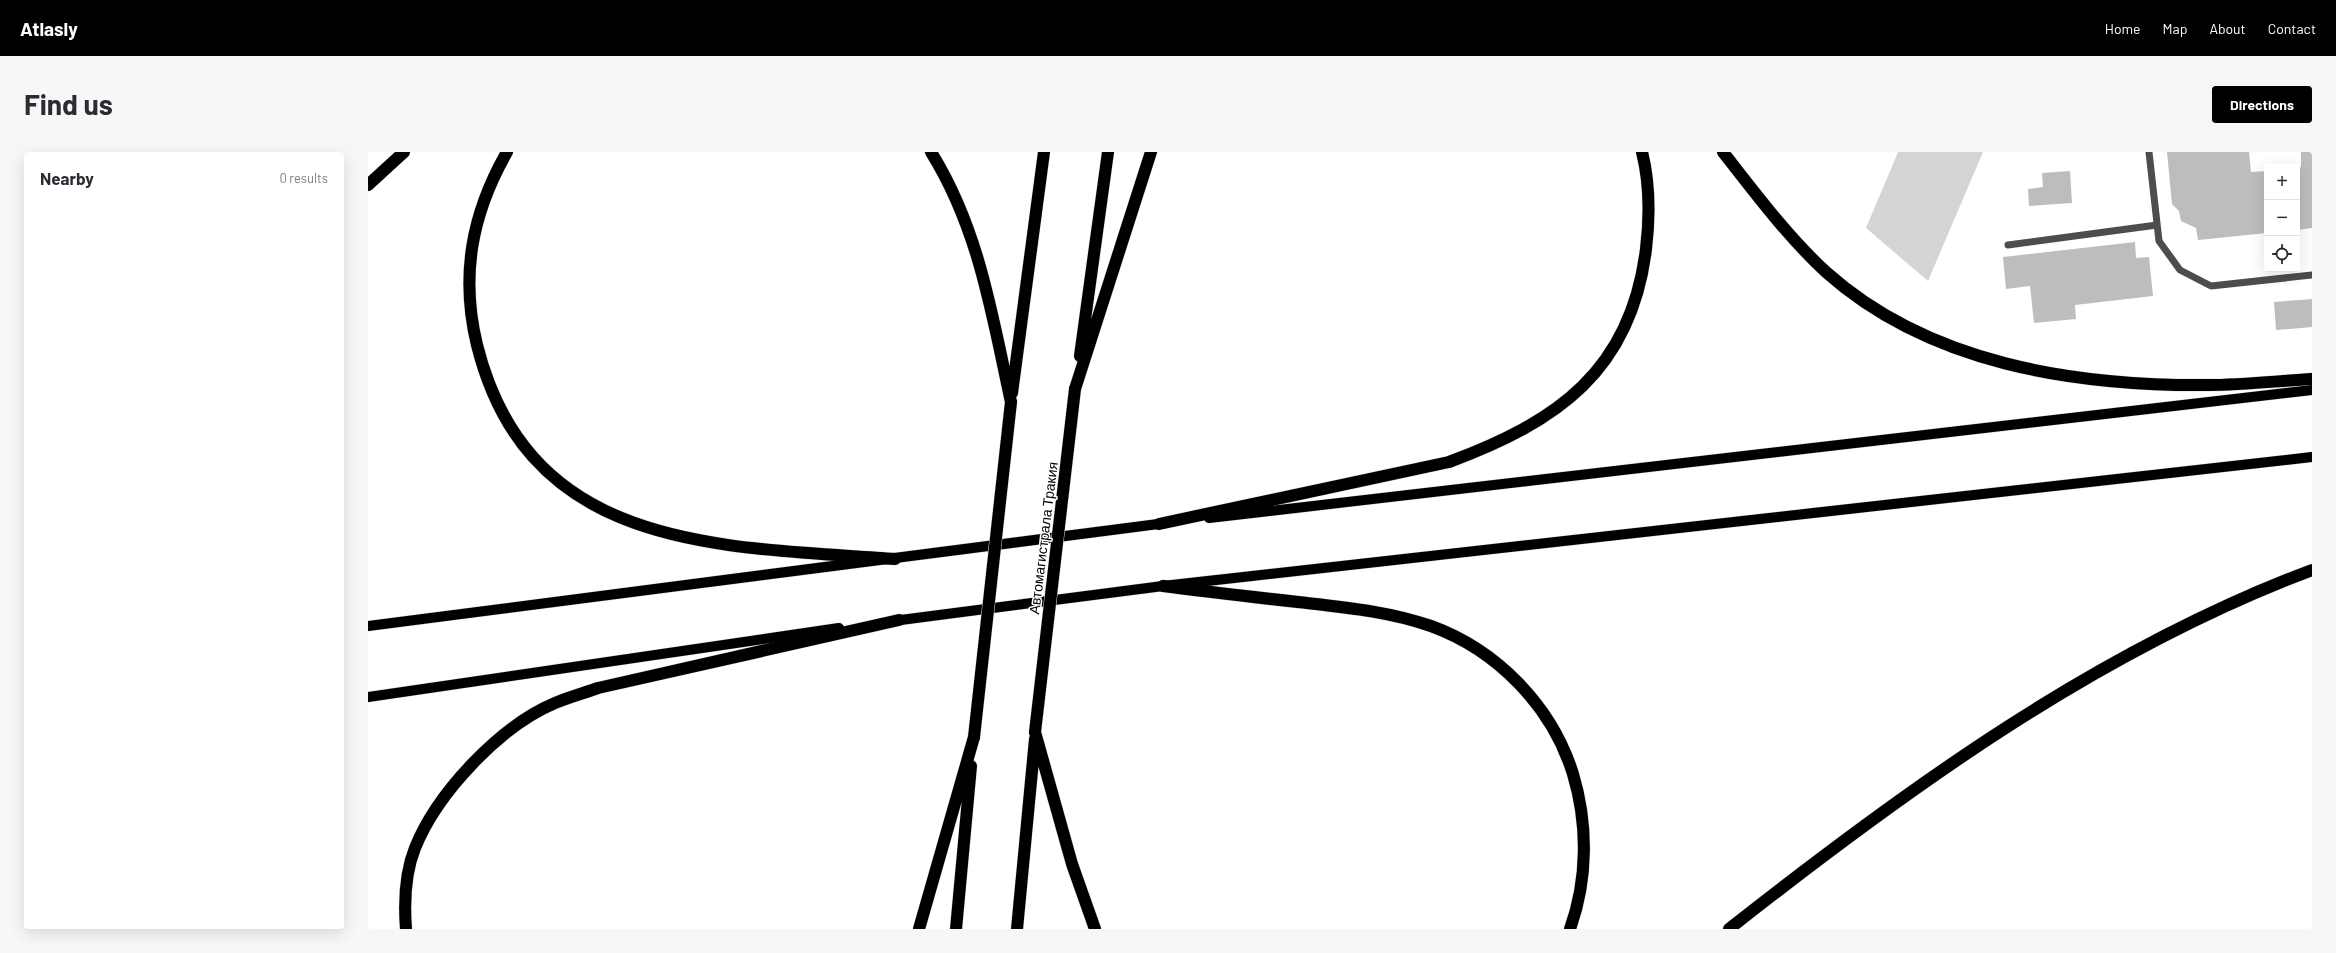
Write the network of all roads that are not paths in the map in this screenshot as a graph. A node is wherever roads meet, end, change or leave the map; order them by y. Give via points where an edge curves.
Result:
1 (404, 152) edge
2 (507, 152) edge
3 (931, 152) edge
4 (1044, 152) edge
5 (1108, 152) edge
6 (1151, 152) edge
7 (1642, 152) edge
8 (1723, 152) edge
9 (2150, 152) edge
10 (368, 185) edge
11 (2157, 225) junction
12 (2008, 245) dead end
13 (2312, 275) edge
14 (2312, 379) edge
15 (1076, 389) junction
16 (2312, 390) edge
17 (1011, 402) junction
18 (2312, 457) edge
19 (1158, 524) junction
20 (895, 558) junction
21 (2312, 570) edge
22 (1163, 586) junction
23 (899, 620) junction
24 (368, 626) edge
25 (368, 697) edge
26 (1035, 732) junction
27 (974, 737) junction
28 (406, 929) edge
29 (919, 929) edge
30 (956, 929) edge
31 (1017, 929) edge
32 (1095, 929) edge
33 (1570, 929) edge
34 (1729, 929) edge

1 - 10 highway
2 - 20 highway via 493,177 477,217 470,256 472,325 482,364 493,392 513,429 538,460 567,489 591,504 654,531 684,538 758,548
3 - 17 highway via 960,204 972,240 985,285
4 - 17 highway
5 - 15 highway, Автомагистрала Тракия
6 - 15 highway
7 - 19 highway via 1649,204 1644,267 1636,299 1612,353 1586,383 1557,408 1520,431 1484,449 1449,462
8 - 14 highway via 1782,225 1826,271 1882,313 1951,346 2016,366 2090,380 2209,386
9 - 11 lane
11 - 12 lane
11 - 13 lane via 2159,241 2180,270 2211,286
15 - 26 highway, Автомагистрала Тракия, bridge
16 - 19 main road
17 - 27 highway, bridge
18 - 22 main road
19 - 20 main road
20 - 24 main road
21 - 34 highway via 2270,586 2144,647 2015,722 1830,850
22 - 23 main road
22 - 33 highway via 1352,608 1404,618 1457,637 1503,668 1523,687 1556,733 1577,789 1583,815 1584,850 1582,880
23 - 25 main road
23 - 28 highway via 598,688 554,703 516,726 459,777 432,814 413,856 406,885
26 - 31 highway, Автомагистрала Тракия
26 - 32 highway via 1072,864
27 - 29 highway
27 - 30 highway

